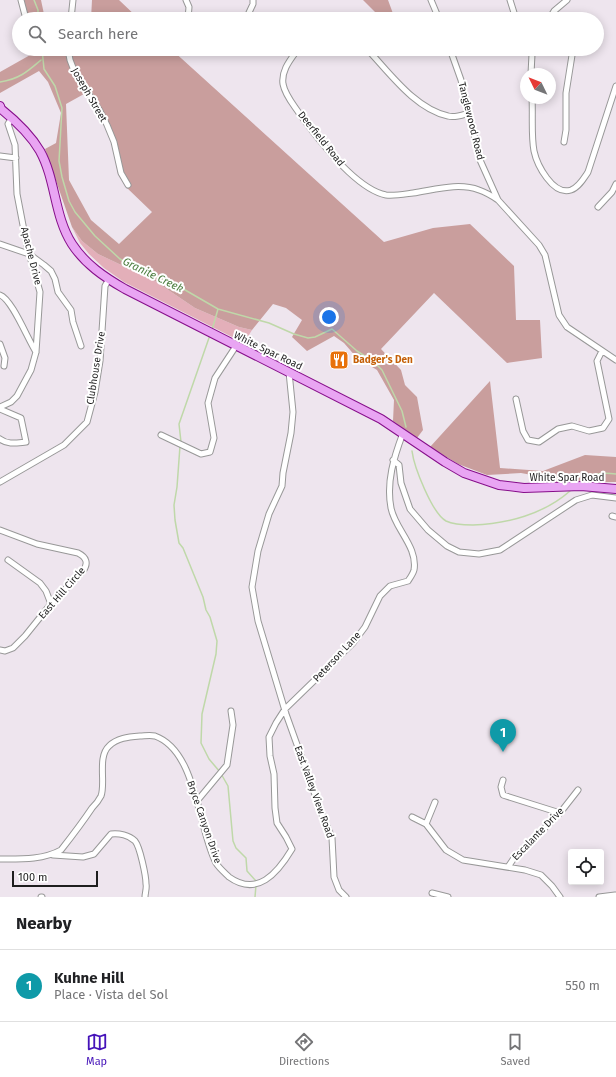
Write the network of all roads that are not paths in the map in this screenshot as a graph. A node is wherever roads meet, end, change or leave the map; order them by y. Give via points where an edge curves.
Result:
1 (21, 0) edge
2 (73, 0) edge
3 (186, 0) edge
4 (253, 0) edge
5 (431, 0) edge
6 (510, 0) edge
7 (567, 0) edge
8 (24, 12) edge
9 (72, 12) edge
10 (188, 12) edge
11 (249, 12) edge
12 (436, 12) edge
13 (514, 12) edge
14 (553, 12) edge
15 (69, 56) edge
16 (293, 56) edge
17 (374, 56) edge
18 (452, 56) edge
19 (533, 56) edge
20 (572, 56) edge
21 (532, 68) edge
22 (616, 86) edge
23 (532, 104) edge
24 (0, 108) edge
25 (469, 113) junction
26 (12, 118) junction
27 (564, 142) dead end
28 (0, 156) edge
29 (16, 158) junction
30 (616, 184) edge
31 (128, 185) dead end
32 (498, 200) junction
33 (598, 207) dead end
34 (0, 244) edge
35 (29, 254) junction
36 (109, 279) junction
37 (0, 295) edge
38 (0, 344) edge
39 (81, 346) dead end
40 (236, 346) junction
41 (602, 350) junction
42 (36, 352) junction
43 (616, 360) edge
44 (4, 366) dead end
45 (289, 372) junction
46 (516, 399) dead end
47 (0, 408) edge
48 (403, 433) junction
49 (161, 435) dead end
50 (0, 439) edge
51 (393, 460) junction
52 (1, 479) edge
53 (616, 489) edge
54 (616, 498) edge
55 (0, 530) edge
56 (8, 560) dead end
57 (51, 604) junction
58 (0, 650) edge
59 (285, 710) junction
60 (231, 711) dead end
61 (503, 780) dead end
62 (578, 790) dead end
63 (197, 801) junction
64 (435, 802) dead end
65 (560, 813) junction
66 (412, 817) dead end
67 (426, 824) junction
68 (52, 855) junction
69 (0, 859) edge
70 (508, 867) junction
71 (432, 893) dead end
72 (615, 895) edge
73 (145, 897) edge
74 (346, 897) edge
75 (448, 897) edge
76 (560, 897) edge
77 (599, 897) edge

1 - 8 street
2 - 9 street
3 - 10 street
4 - 11 street
5 - 12 street
6 - 13 street
7 - 14 street
15 - 31 street, Joseph Street via 76,73 100,111 114,142 120,173
16 - 32 street, Deerfield Road via 284,70 283,84 288,97 342,167 370,188 386,195 459,186 478,190
17 - 25 street via 406,90 430,110 449,116
18 - 25 street, Tanglewood Road
19 - 21 street
20 - 27 street via 566,93
22 - 23 street via 588,172 571,190 560,190 549,182 540,166 534,151
24 - 26 main road, White Spar Road
25 - 32 street, Tanglewood Road via 480,160
26 - 29 street, Apache Drive via 8,124 15,145
26 - 36 main road, White Spar Road via 29,134 41,152 65,231 72,243 89,264
28 - 29 street
29 - 35 street, Apache Drive via 17,194
30 - 33 street
32 - 41 street, Tanglewood Road via 545,255 559,315 567,327
34 - 35 street
35 - 39 street via 44,265 55,279 58,292 71,310
35 - 42 street, Apache Drive via 40,292
36 - 40 main road, White Spar Road
36 - 52 street, Clubhouse Drive via 105,286 100,361 87,422 64,445
37 - 42 street via 4,296 15,313
38 - 44 street via 5,358
40 - 45 main road, White Spar Road
40 - 49 street via 215,378 208,403 214,438 210,452 201,454
41 - 43 street, Tanglewood Road
41 - 46 street via 597,361 610,419 602,428 589,431 572,426 558,429 539,442 528,440 523,431
42 - 47 street, Apache Drive via 31,370 20,390 11,402
45 - 48 main road, White Spar Road
45 - 59 street via 293,412 291,434 282,486 269,514 258,551 252,587 258,622
47 - 50 street via 21,418 26,442 7,443
48 - 51 street, Peterson Lane
48 - 53 main road, White Spar Road via 464,473 499,485 524,488 581,486
51 - 54 street via 399,466 401,483 410,509 428,530 447,546 459,552 479,554 500,550 576,500 592,495
51 - 59 street, Peterson Lane via 389,491 391,509 414,557 414,571 408,581 390,586 380,596 365,627 353,643
55 - 57 street, East Hill Circle via 37,544 78,552 86,559 83,571
56 - 57 street via 40,583
57 - 58 street, East Hill Circle via 13,648
59 - 63 street, Bryce Canyon Drive via 269,737 277,824 292,849 270,878 259,887 250,889 234,882 216,865
59 - 74 street, East Valley View Road via 332,838 334,877 339,890
60 - 63 street via 233,725 227,765
61 - 65 street via 503,795
62 - 65 street, Escalante Drive
63 - 68 street, Bryce Canyon Drive via 181,759 168,744 154,736 117,740 107,747 102,762 101,796 61,850
64 - 67 street
65 - 70 street, Escalante Drive
66 - 67 street
67 - 70 street via 446,850 463,860
68 - 69 street
68 - 73 street via 83,857 94,854 111,834 129,836 136,843 144,870 147,885
70 - 76 street, Escalante Drive via 541,876
71 - 75 street
72 - 77 street

